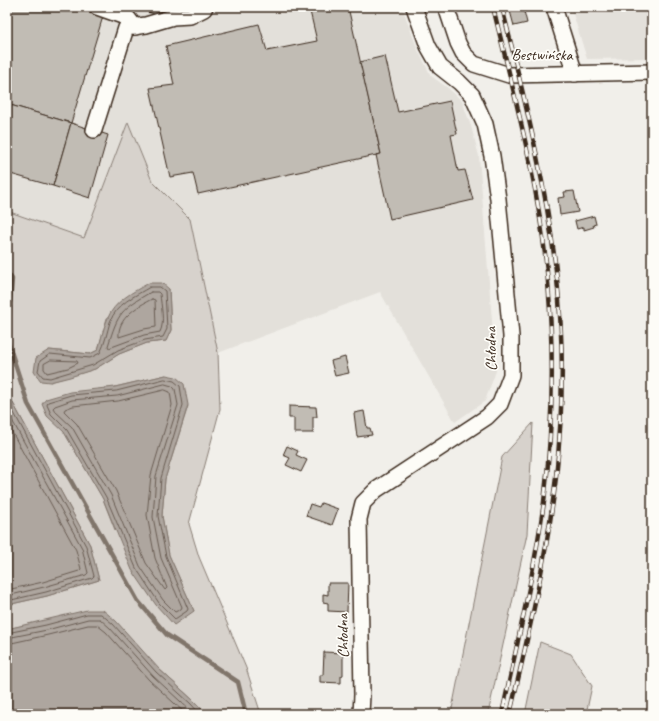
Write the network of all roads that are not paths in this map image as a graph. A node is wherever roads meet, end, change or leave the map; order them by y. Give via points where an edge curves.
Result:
1 (96, 7) edge
2 (206, 7) edge
3 (414, 7) edge
4 (446, 7) edge
5 (554, 7) edge
6 (135, 27) junction
7 (652, 73) edge
8 (575, 74) junction
9 (94, 130) dead end
10 (361, 714) edge

1 - 6 street via 128,18
2 - 6 street via 190,16 173,17
3 - 10 street, Chłodna via 428,46 440,67 472,95 485,124 498,199 511,375 500,404 487,417 376,490 363,503 359,519
4 - 8 street, Bestwińska via 458,43 474,64 509,75
5 - 8 street
6 - 9 street via 126,28
7 - 8 street, Bestwińska

